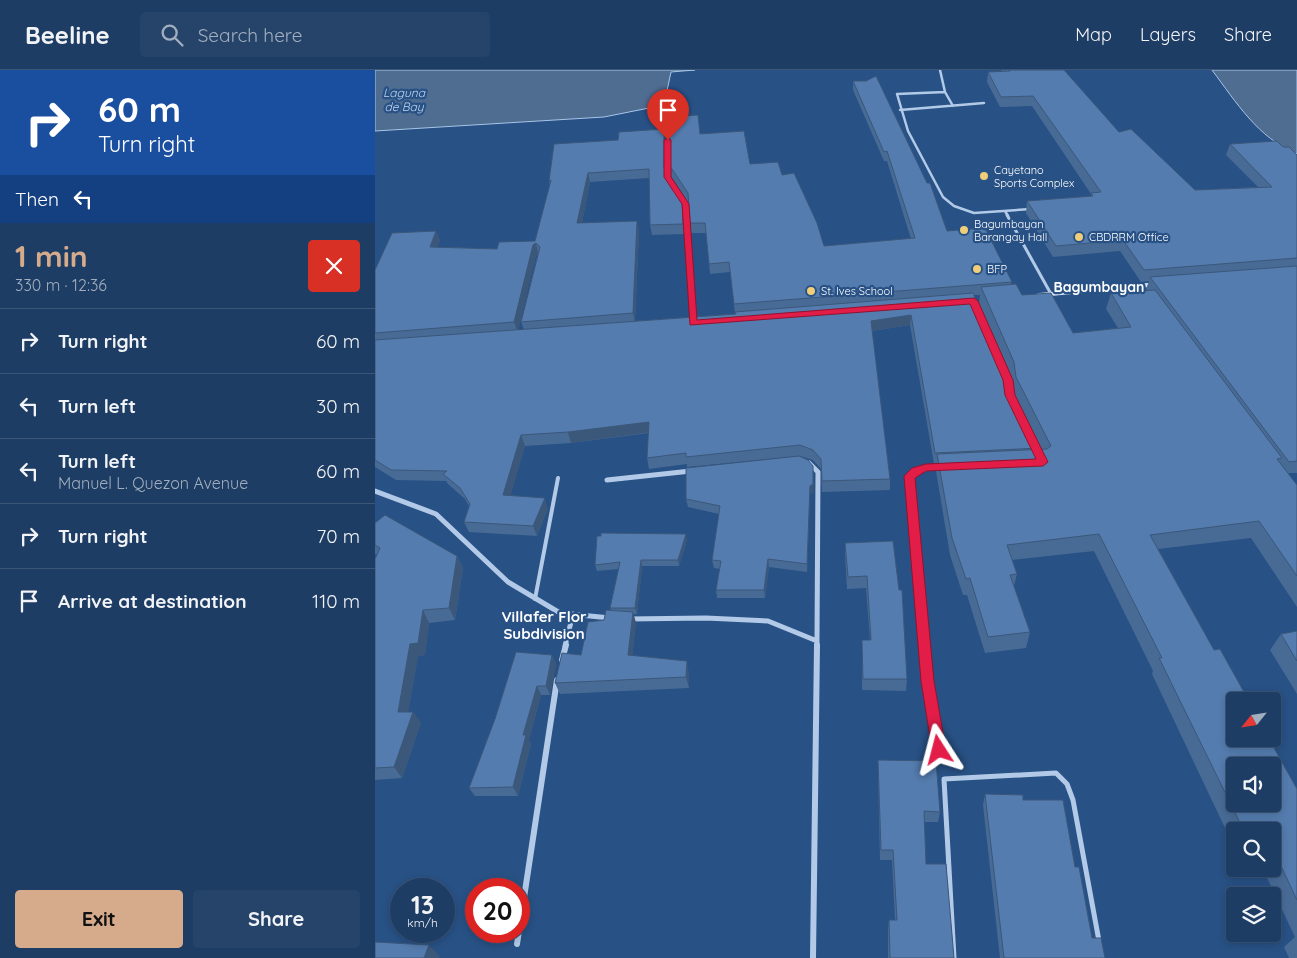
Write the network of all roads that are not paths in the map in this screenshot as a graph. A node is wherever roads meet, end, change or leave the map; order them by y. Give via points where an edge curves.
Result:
1 (940, 70) edge
2 (945, 92) junction
3 (984, 104) dead end
4 (953, 106) junction
5 (900, 110) junction
6 (668, 140) edge
7 (672, 184) edge
8 (677, 191) edge
9 (1034, 208) edge
10 (1005, 211) junction
11 (1169, 284) edge
12 (1139, 286) junction
13 (1051, 294) junction
14 (1145, 294) edge
15 (1033, 295) edge
16 (703, 322) edge
17 (684, 323) edge
18 (693, 323) junction
19 (1004, 372) edge
20 (1010, 395) edge
21 (800, 460) edge
22 (945, 467) edge
23 (695, 471) edge
24 (558, 478) dead end
25 (607, 480) dead end
26 (375, 492) edge
27 (535, 599) junction
28 (573, 614) junction
29 (615, 618) edge
30 (623, 619) edge
31 (817, 641) junction
32 (939, 750) dead end
33 (517, 944) dead end
34 (1101, 949) edge
35 (813, 958) edge
36 (954, 958) edge

1 - 2 lane
2 - 4 lane
2 - 5 lane via 897,94
3 - 4 lane
4 - 5 lane
5 - 10 lane via 943,197 954,206 974,213
6 - 7 lane via 668,177
8 - 18 lane via 685,204
9 - 10 lane
10 - 13 lane
11 - 12 main road
12 - 13 main road
12 - 14 lane
13 - 15 main road
16 - 18 main road
17 - 18 main road
19 - 20 lane
21 - 31 street via 811,464 818,472
22 - 32 lane via 916,470 909,476 928,681
23 - 25 street
24 - 27 lane
26 - 27 street via 436,514 508,582
27 - 28 street via 560,613
28 - 29 street
28 - 33 street via 557,682
30 - 31 street via 768,621
31 - 35 street
34 - 36 lane via 1073,800 1067,784 1056,773 944,779

